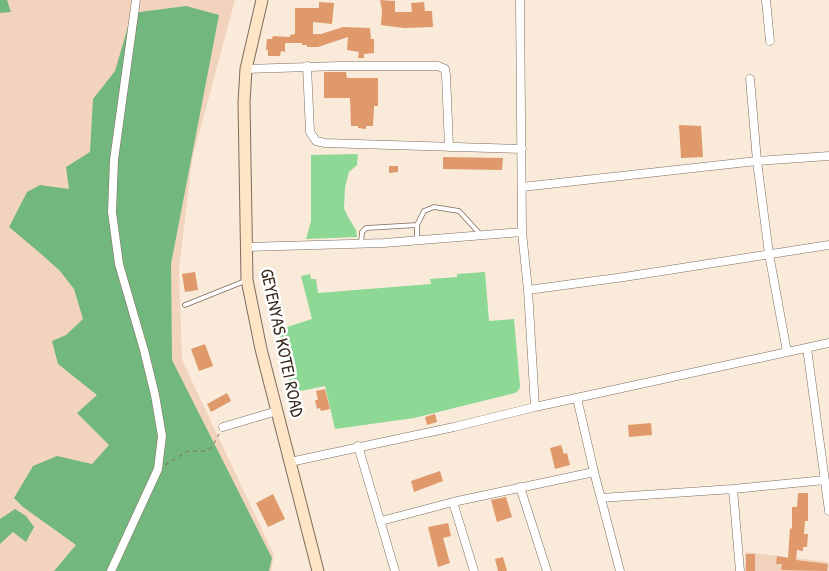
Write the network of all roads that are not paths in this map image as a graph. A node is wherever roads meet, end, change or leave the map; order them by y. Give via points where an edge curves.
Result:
1 (136, 0) edge
2 (262, 0) edge
3 (520, 0) edge
4 (766, 0) edge
5 (770, 41) dead end
6 (307, 66) junction
7 (246, 69) junction
8 (750, 79) dead end
9 (449, 147) junction
10 (522, 149) junction
11 (829, 156) edge
12 (757, 161) junction
13 (522, 187) junction
14 (417, 225) junction
15 (522, 232) junction
16 (480, 235) junction
17 (417, 240) junction
18 (361, 244) junction
19 (829, 245) edge
20 (246, 247) junction
21 (769, 254) junction
22 (247, 280) junction
23 (528, 290) junction
24 (185, 305) dead end
25 (829, 343) edge
26 (807, 348) junction
27 (787, 352) junction
28 (577, 398) junction
29 (535, 407) junction
30 (277, 411) junction
31 (223, 427) road end
32 (358, 446) junction
33 (290, 462) junction
34 (594, 472) junction
35 (825, 480) junction
36 (520, 487) junction
37 (733, 489) junction
38 (601, 498) junction
39 (453, 502) junction
40 (829, 511) edge
41 (381, 521) junction
42 (111, 571) edge
43 (318, 571) edge
44 (395, 571) edge
45 (474, 571) edge
46 (547, 571) edge
47 (620, 571) edge
48 (740, 571) edge

1 - 42 street via 114,160 112,212 119,264 144,350 162,436 158,469
2 - 7 street, GEYENYAS KOTEI ROAD
3 - 10 street
4 - 5 street
6 - 7 street
6 - 9 street via 310,132 316,141
6 - 9 street via 438,66 445,69
7 - 20 street, GEYENYAS KOTEI ROAD
8 - 12 street
9 - 10 street
10 - 13 street
11 - 12 street
12 - 13 street
12 - 21 street
13 - 15 street
14 - 16 lane via 428,208 455,209
14 - 17 lane
14 - 18 lane via 366,228 362,232
15 - 16 street
15 - 23 street
16 - 17 street
17 - 18 street
18 - 20 street
19 - 21 street
20 - 22 street, GEYENYAS KOTEI ROAD
21 - 23 street
21 - 27 street
22 - 24 lane
22 - 30 street, GEYENYAS KOTEI ROAD
23 - 29 street
25 - 26 street
26 - 27 street
26 - 35 street
27 - 28 street
28 - 29 street
28 - 34 street
29 - 32 street
30 - 31 street
30 - 33 street, GEYENYAS KOTEI ROAD
32 - 33 street
32 - 41 street
33 - 43 street, GEYENYAS KOTEI ROAD
34 - 36 street
34 - 38 street
35 - 37 street
35 - 40 street
36 - 39 street
36 - 46 street
37 - 38 street
37 - 48 street
38 - 47 street
39 - 41 street
39 - 45 street
41 - 44 street

